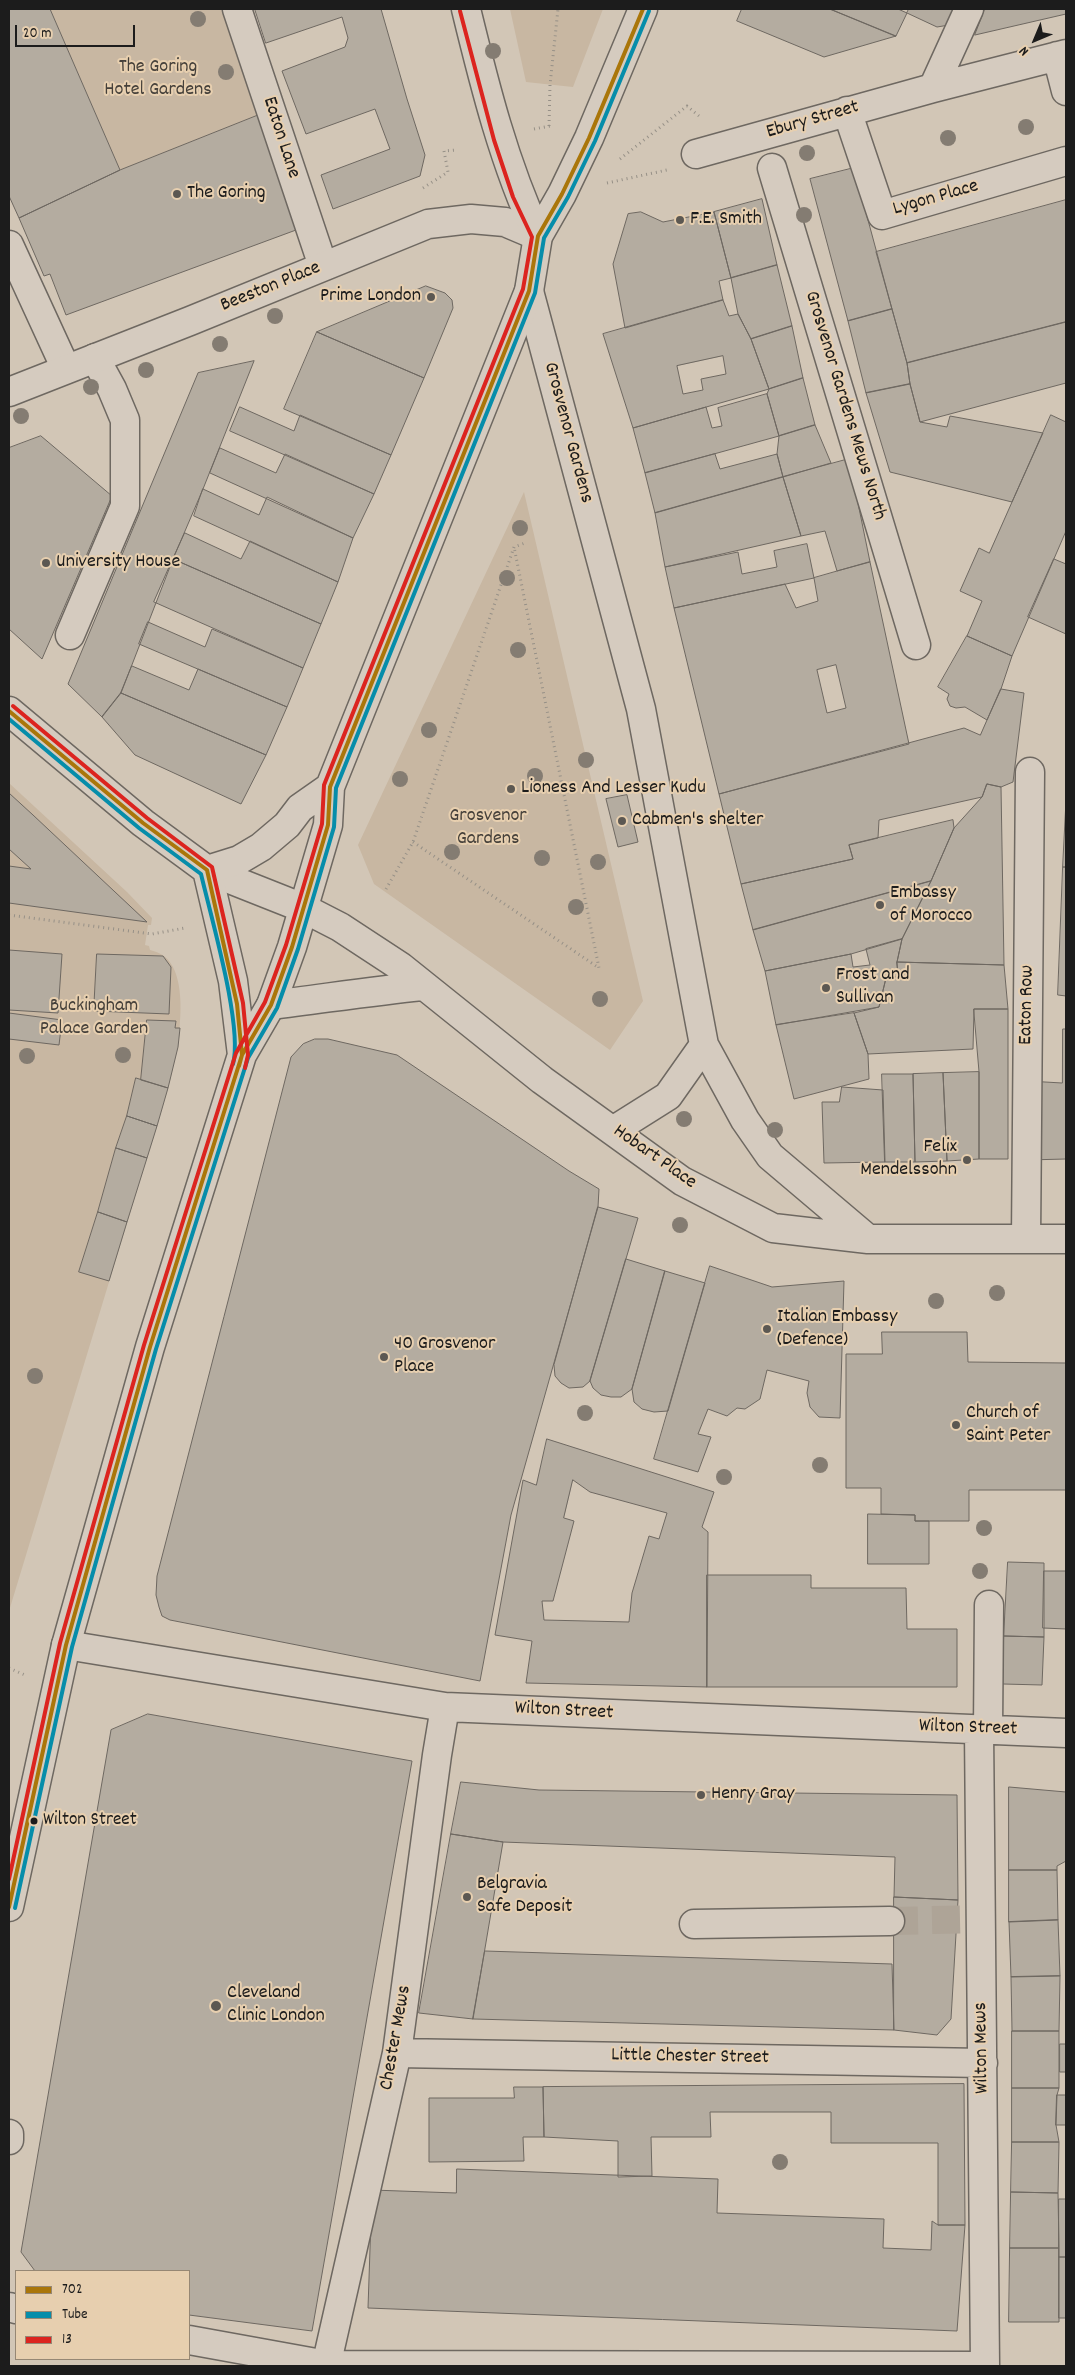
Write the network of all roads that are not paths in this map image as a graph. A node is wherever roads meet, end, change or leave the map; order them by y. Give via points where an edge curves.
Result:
1 (237, 9) edge
2 (466, 9) edge
3 (644, 9) edge
4 (969, 9) edge
5 (1062, 55) edge
6 (933, 88) junction
7 (1066, 91) edge
8 (847, 111) junction
9 (696, 154) road end
10 (1066, 161) edge
11 (772, 168) dead end
12 (538, 236) junction
13 (9, 245) edge
14 (323, 266) junction
15 (528, 291) junction
16 (95, 358) junction
17 (66, 369) junction
18 (9, 392) edge
19 (70, 635) dead end
20 (916, 645) dead end
21 (9, 711) edge
22 (1030, 772) dead end
23 (330, 787) junction
24 (207, 870) junction
25 (303, 908) junction
26 (423, 986) junction
27 (270, 1005) junction
28 (704, 1045) junction
29 (242, 1055) junction
30 (614, 1130) junction
31 (868, 1238) junction
32 (1026, 1238) junction
33 (1066, 1239) edge
34 (989, 1605) dead end
35 (66, 1645) junction
36 (445, 1707) junction
37 (984, 1730) junction
38 (1066, 1733) edge
39 (9, 1907) edge
40 (890, 1921) tunnel mouth
41 (694, 1924) dead end
42 (398, 2053) junction
43 (983, 2063) junction
44 (9, 2134) edge
45 (9, 2140) edge
46 (190, 2340) edge
47 (327, 2366) edge
48 (985, 2366) edge

1 - 14 main road, Eaton Lane
2 - 12 main road via 500,138 519,195
3 - 12 main road, Grosvenor Gardens via 562,194
4 - 6 main road
5 - 6 main road, Ebury Street
5 - 7 main road
6 - 8 main road, Ebury Street
8 - 9 main road, Ebury Street
8 - 10 main road, Lygon Place via 882,215
11 - 20 main road, Grosvenor Gardens Mews North
12 - 14 main road, Beeston Place via 505,222 480,220 428,224
12 - 15 main road, Grosvenor Gardens
13 - 17 main road
14 - 16 main road, Beeston Place
15 - 23 main road, Grosvenor Gardens
15 - 28 main road, Grosvenor Gardens via 641,709
16 - 17 main road, Beeston Place
16 - 19 main road via 125,420 126,506
17 - 18 main road, Beeston Place
21 - 24 main road, Hobart Place via 144,823
22 - 32 main road, Eaton Row
23 - 24 main road via 300,808 287,825 261,847 239,860
23 - 25 main road, Grosvenor Gardens via 328,825
24 - 25 main road, Hobart Place
24 - 29 main road via 233,981
25 - 26 main road, Hobart Place via 340,927 401,967
25 - 27 main road, Grosvenor Gardens
26 - 27 main road
26 - 30 main road, Hobart Place via 542,1080
27 - 29 main road, Grosvenor Gardens
28 - 30 main road via 668,1096
28 - 31 main road, Grosvenor Gardens via 745,1120 770,1156
29 - 35 main road via 150,1347
30 - 31 main road, Hobart Place via 682,1182 773,1228
31 - 32 main road, Hobart Place
32 - 33 main road, Hobart Place
34 - 37 main road, Wilton Mews
35 - 36 main road, Wilton Street
35 - 39 main road
36 - 37 main road, Wilton Street
36 - 42 main road, Chester Mews
37 - 38 main road, Wilton Street
37 - 43 main road, Wilton Mews
40 - 41 main road
42 - 43 main road, Little Chester Street
42 - 47 main road, Chester Mews
43 - 48 main road, Wilton Mews
44 - 45 main road
46 - 47 main road
47 - 48 main road

